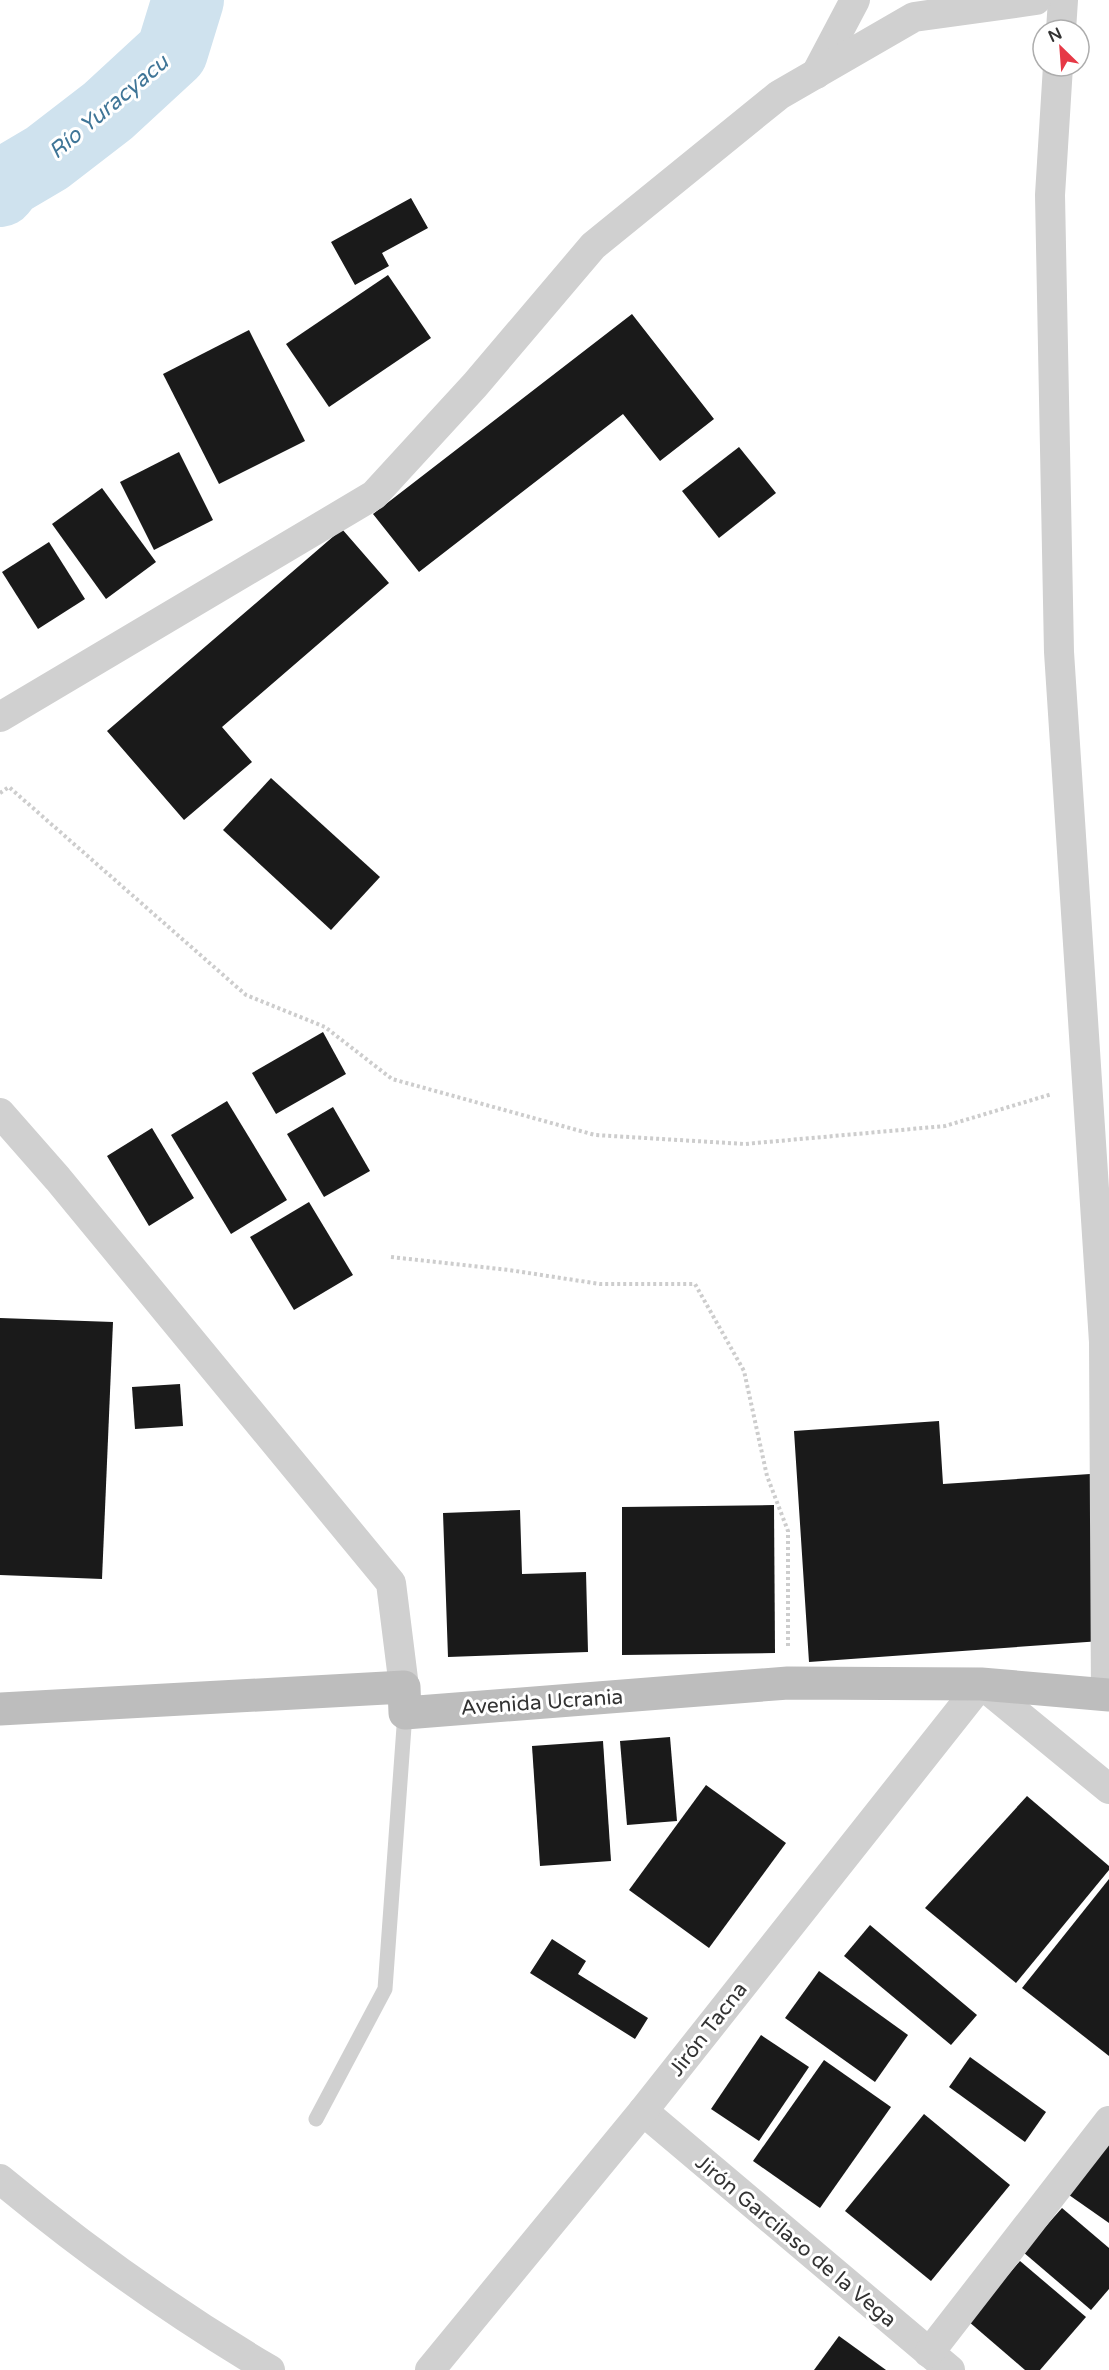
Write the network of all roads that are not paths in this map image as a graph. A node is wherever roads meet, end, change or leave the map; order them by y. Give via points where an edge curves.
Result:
1 (855, 0) edge
2 (1036, 0) edge
3 (1063, 0) edge
4 (1062, 18) edge
5 (816, 74) junction
6 (1057, 78) edge
7 (0, 717) edge
8 (1098, 1081) edge
9 (0, 1113) edge
10 (981, 1684) junction
11 (1108, 1695) edge
12 (404, 1700) junction
13 (0, 1709) edge
14 (1109, 1789) edge
15 (643, 2111) junction
16 (316, 2119) dead end
17 (1109, 2121) edge
18 (0, 2179) edge
19 (939, 2361) edge
20 (270, 2370) edge
21 (430, 2370) edge

1 - 5 street
2 - 5 street via 914,17
3 - 4 street
5 - 7 street via 780,95 593,246 476,385 374,495
6 - 8 street via 1050,195 1059,652
8 - 11 street
9 - 12 street via 391,1583
10 - 11 main road, Avenida Ucrania
10 - 12 main road, Avenida Ucrania via 788,1683
10 - 14 street
10 - 15 street, Jirón Tacna
12 - 13 main road, Avenida Ucrania
12 - 16 lane via 385,1989
15 - 19 street, Jirón Garcilaso de la Vega
15 - 21 street, Jirón Tacna
17 - 19 street
18 - 20 street via 94,2252 219,2340

